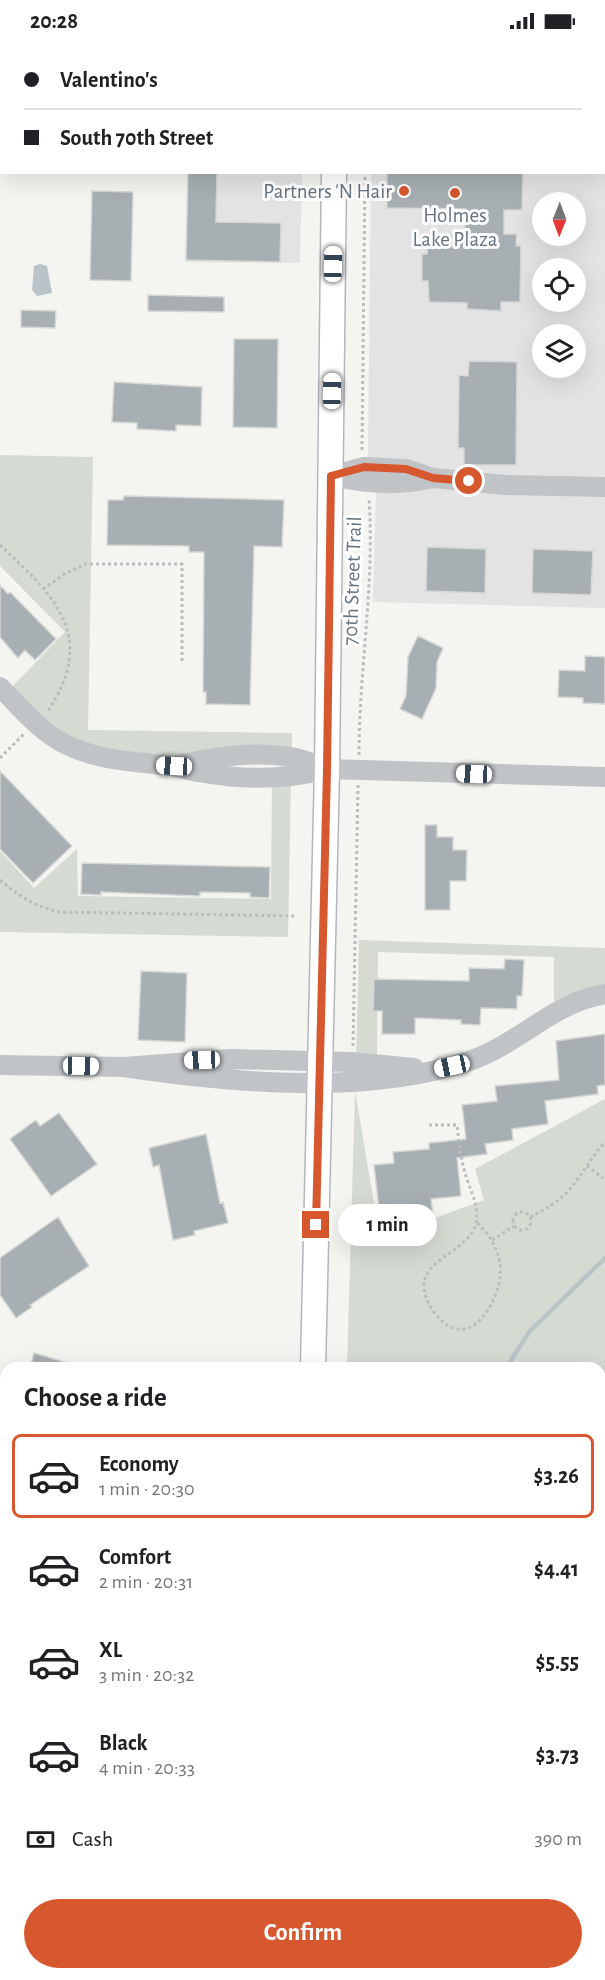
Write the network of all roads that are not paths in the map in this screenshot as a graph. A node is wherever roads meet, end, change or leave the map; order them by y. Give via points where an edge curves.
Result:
1 (334, 174) edge
2 (331, 476) junction
3 (605, 487) edge
4 (0, 687) edge
5 (327, 770) junction
6 (605, 777) edge
7 (605, 993) edge
8 (0, 1065) edge
9 (435, 1070) junction
10 (320, 1071) junction
11 (313, 1362) edge

1 - 2 main road
2 - 3 street via 406,469 433,478 520,486
2 - 5 main road
4 - 5 street via 62,743 105,760 174,766 228,756 285,756
5 - 6 street
5 - 10 main road
7 - 9 street via 567,1004 488,1054
8 - 10 street via 124,1067 225,1080
9 - 10 street via 385,1080
9 - 10 street via 352,1062
10 - 11 main road

